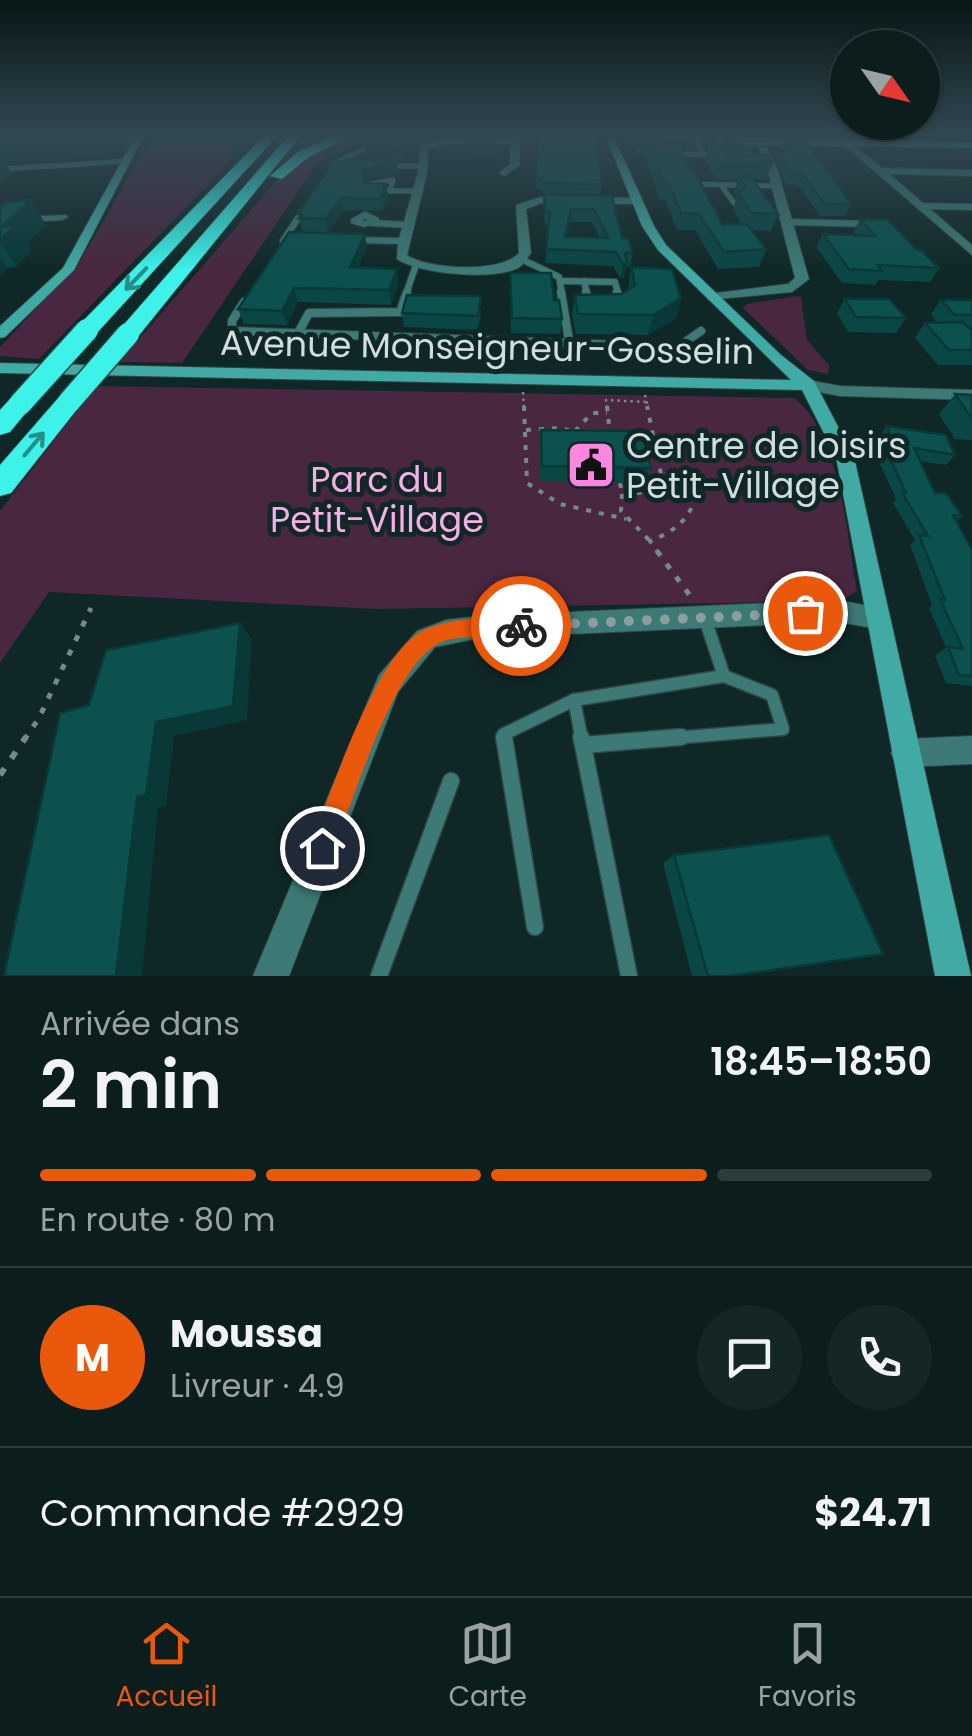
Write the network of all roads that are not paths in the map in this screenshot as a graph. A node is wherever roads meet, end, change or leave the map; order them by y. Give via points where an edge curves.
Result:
1 (116, 181) edge
2 (229, 181) edge
3 (258, 181) edge
4 (272, 181) edge
5 (421, 181) edge
6 (628, 181) edge
7 (691, 181) edge
8 (773, 181) edge
9 (891, 181) edge
10 (227, 183) joint
11 (721, 185) junction
12 (747, 185) junction
13 (777, 186) junction
14 (390, 191) edge
15 (418, 191) junction
16 (313, 194) edge
17 (754, 194) edge
18 (636, 201) junction
19 (734, 203) edge
20 (921, 206) junction
21 (972, 207) edge
22 (62, 217) dead end
23 (0, 221) edge
24 (787, 222) junction
25 (372, 223) dead end
26 (873, 224) edge
27 (408, 225) junction
28 (284, 238) junction
29 (304, 239) edge
30 (344, 240) edge
31 (403, 241) junction
32 (203, 248) junction
33 (972, 251) edge
34 (275, 254) edge
35 (522, 259) junction
36 (416, 265) junction
37 (560, 281) junction
38 (584, 281) junction
39 (249, 295) edge
40 (714, 297) junction
41 (602, 306) edge
42 (616, 306) edge
43 (400, 312) junction
44 (701, 330) dead end
45 (298, 333) junction
46 (0, 334) edge
47 (394, 336) junction
48 (570, 346) junction
49 (0, 368) edge
50 (808, 385) junction
51 (972, 395) edge
52 (0, 426) edge
53 (0, 485) edge
54 (878, 618) junction
55 (705, 620) junction
56 (724, 676) junction
57 (574, 700) junction
58 (581, 745) junction
59 (972, 750) edge
60 (905, 752) junction
61 (452, 781) dead end
62 (534, 928) dead end
63 (271, 976) edge
64 (380, 976) edge
65 (630, 976) edge
66 (954, 976) edge

1 - 46 street via 68,270
2 - 10 highway
3 - 32 highway
4 - 32 highway
5 - 15 street
6 - 18 street
7 - 11 lane
8 - 13 street
9 - 20 street
10 -> 52 highway, bridge
11 - 12 lane
11 - 19 lane
12 - 13 lane
12 - 17 lane
13 - 24 street
14 - 15 lane
15 - 27 street
16 - 28 lane
18 - 35 street via 541,200 520,207
18 - 40 street via 662,246
20 - 21 street
20 - 33 street
22 - 23 street
24 - 26 lane
24 - 40 street via 799,284
25 - 27 lane
27 - 31 street
28 - 29 lane
28 - 34 lane
30 - 31 lane
31 - 36 street via 401,256
53 -> 32 highway, bridge
35 - 36 street via 506,267
35 - 37 lane
36 - 43 lane
37 - 38 lane
37 - 48 lane
38 - 41 lane via 590,306
38 - 42 lane via 616,282 622,302
39 - 45 lane via 232,331
40 - 50 street
43 - 45 lane via 309,312
43 - 47 lane
44 - 48 lane via 678,348
45 - 47 lane
47 - 48 lane
49 - 50 street, Avenue Monseigneur-Gosselin
50 - 51 street, Avenue Monseigneur-Gosselin via 840,392
50 - 54 street via 844,456
54 - 55 street via 839,611
54 - 60 street
55 - 56 lane
55 - 63 street via 479,628 426,640 388,684
56 - 57 lane
56 - 58 lane via 772,696 784,729
57 - 58 lane
57 - 62 lane via 504,734
58 - 65 lane
59 - 60 street
60 - 66 street
61 - 64 lane

